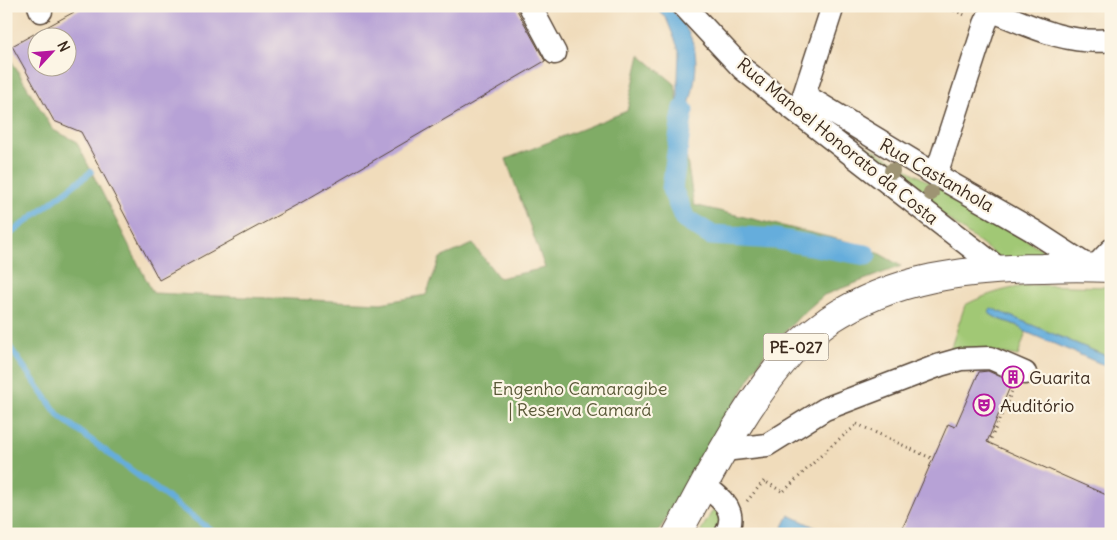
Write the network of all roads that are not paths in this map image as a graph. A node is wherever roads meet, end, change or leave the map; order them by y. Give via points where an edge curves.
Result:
1 (530, 6) edge
2 (684, 6) edge
3 (833, 6) edge
4 (992, 8) edge
5 (1111, 40) edge
6 (556, 52) dead end
7 (794, 99) junction
8 (936, 175) junction
9 (1101, 263) edge
10 (998, 268) junction
11 (1024, 373) road end
12 (724, 450) junction
13 (704, 485) junction
14 (677, 534) edge
15 (726, 534) edge

1 - 6 street
2 - 7 street, Rua Manoel Honorato da Costa via 743,69
3 - 7 street
4 - 5 street via 1047,33 1074,40
4 - 8 street
7 - 8 street, Rua Castanhola
7 - 10 street, Rua Manoel Honorato da Costa
8 - 9 street, Rua Castanhola via 1032,230
9 - 10 main road, PE-027
10 - 12 main road, PE-027 via 935,276 904,284 862,301 832,319 796,347 775,371 746,411
11 - 12 street via 990,358 960,359 825,409 767,445
12 - 13 main road, PE-027
13 - 14 main road, PE-027
13 - 15 street via 724,501 730,512 731,521

